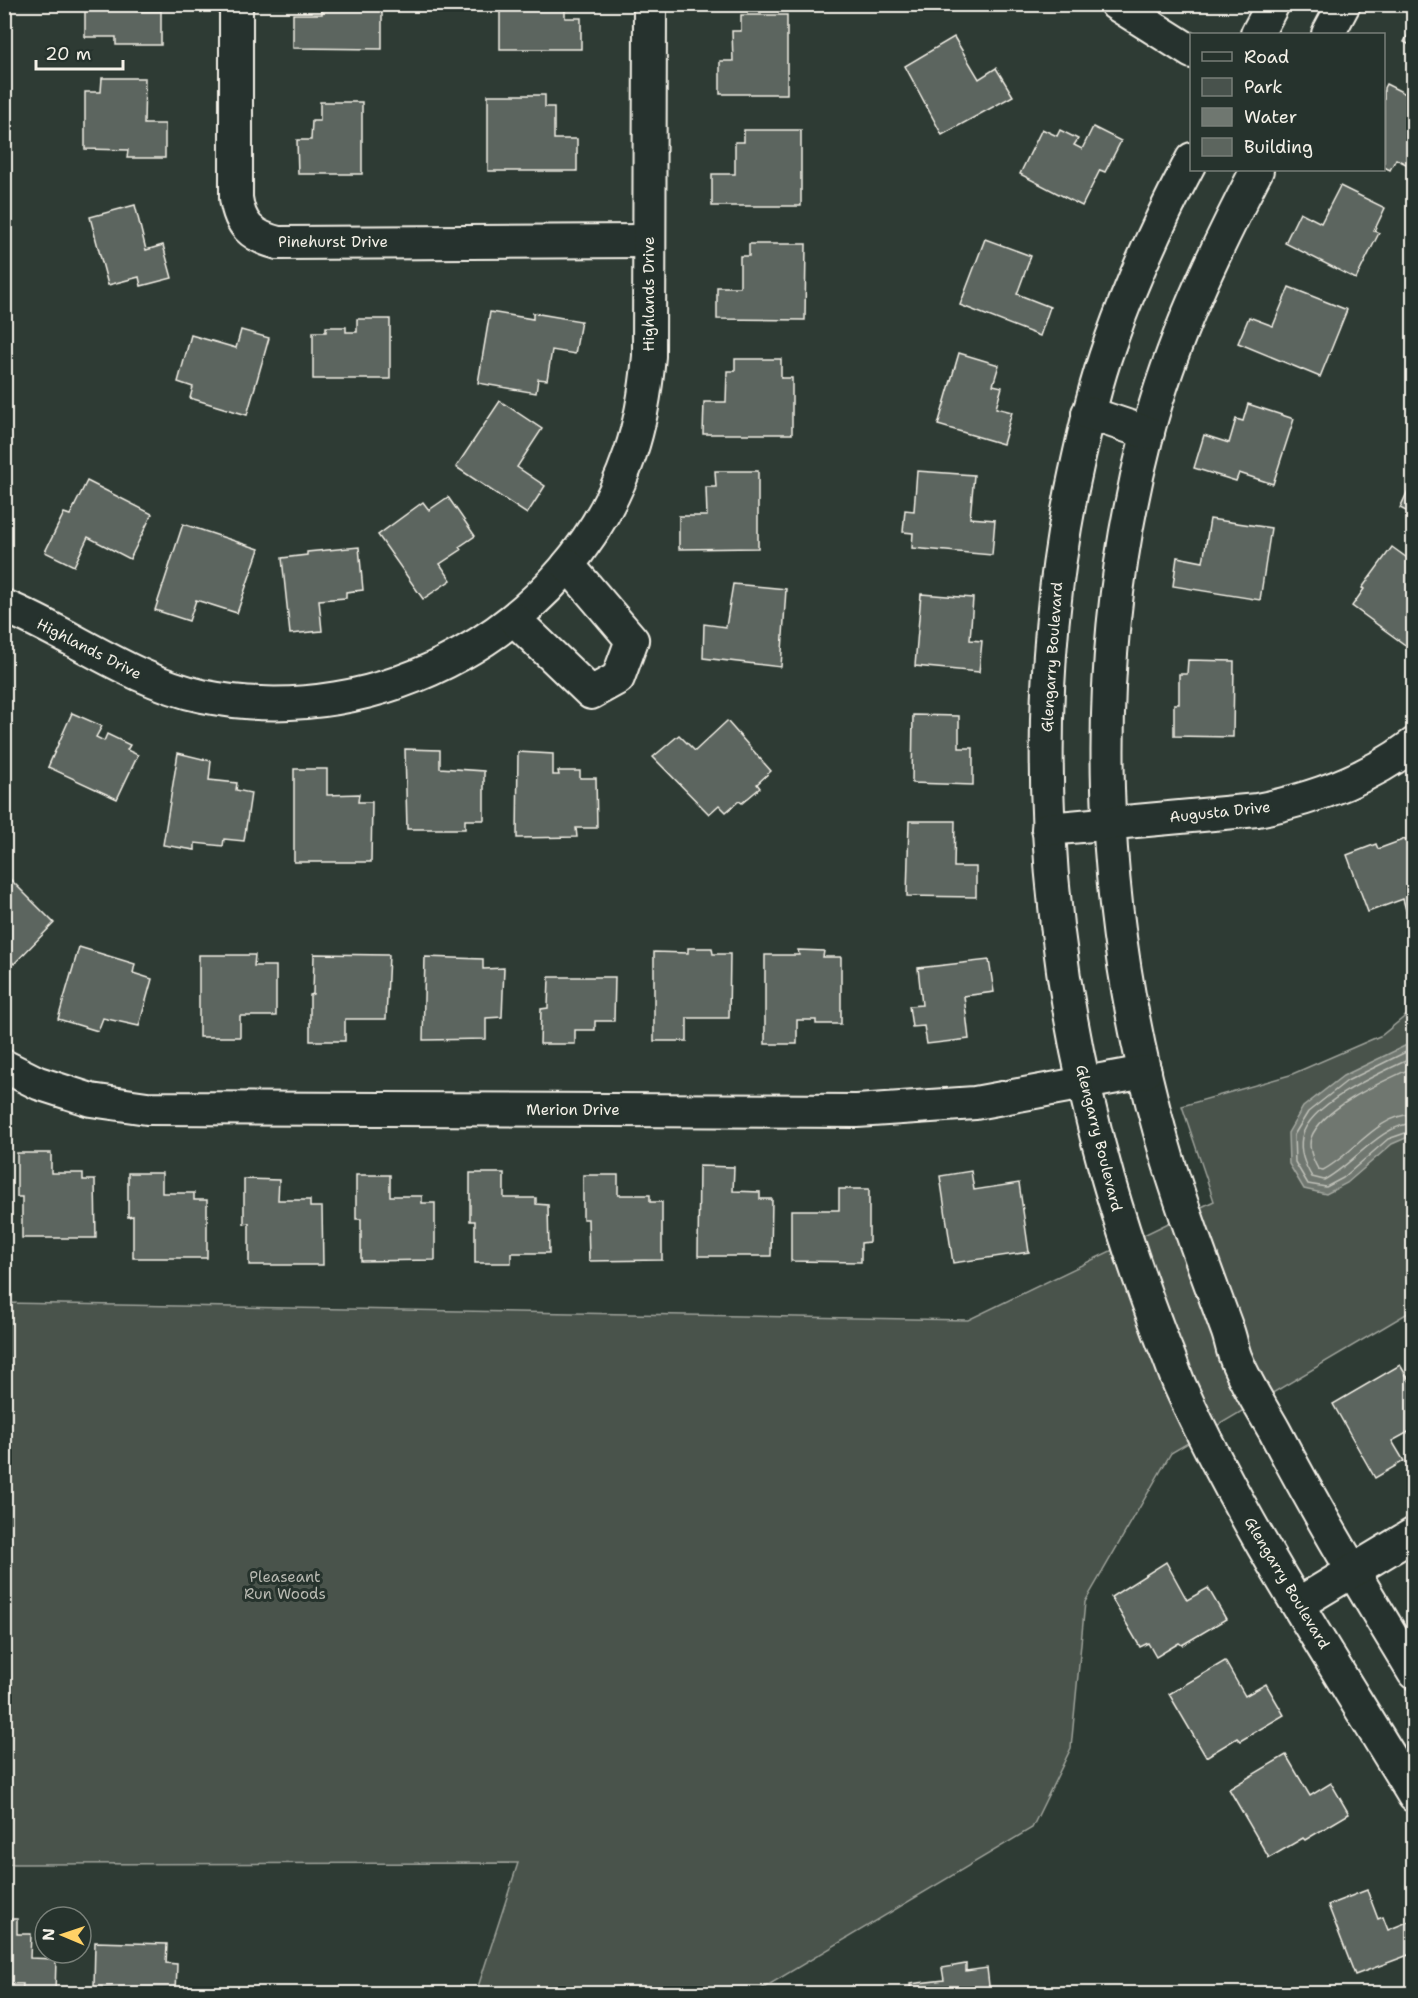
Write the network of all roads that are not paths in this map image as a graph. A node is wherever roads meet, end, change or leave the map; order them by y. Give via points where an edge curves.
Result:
1 (236, 4) edge
2 (650, 4) edge
3 (1116, 4) edge
4 (1273, 4) edge
5 (1344, 4) edge
6 (1258, 33) edge
7 (1329, 33) edge
8 (1190, 51) edge
9 (1190, 161) edge
10 (1257, 171) edge
11 (649, 241) junction
12 (1088, 413) junction
13 (1148, 434) junction
14 (568, 565) junction
15 (4, 606) edge
16 (514, 619) junction
17 (1413, 744) edge
18 (1110, 823) junction
19 (1048, 829) junction
20 (4, 1066) edge
21 (1145, 1072) junction
22 (1083, 1084) junction
23 (1413, 1534) edge
24 (1353, 1571) junction
25 (1298, 1604) junction
26 (1413, 1673) edge
27 (1413, 1796) edge

1 - 11 street, Pinehurst Drive via 237,209 244,224 262,239 278,243
2 - 11 street, Highlands Drive
3 - 8 street
4 - 6 street
5 - 7 street
9 - 12 street, Glengarry Boulevard via 1143,258
10 - 13 street via 1197,293
11 - 14 street, Highlands Drive via 649,356 639,423 611,498
12 - 13 street
12 - 19 street, Glengarry Boulevard via 1066,514 1052,619 1046,724
13 - 18 street via 1126,527 1113,623 1108,723
14 - 16 street, Highlands Drive
14 - 16 street via 632,640 618,678 591,693
15 - 16 street, Highlands Drive via 147,679 201,695 279,704 356,696 388,687 456,658
17 - 18 street, Augusta Drive via 1363,776 1290,804
18 - 19 street, Augusta Drive
18 - 21 street via 1121,943
19 - 22 street, Glengarry Boulevard via 1059,949
20 - 22 street, Merion Drive via 38,1083 91,1100 147,1108 857,1111 975,1103
21 - 22 street, Merion Drive
21 - 24 street via 1181,1203 1236,1359
22 - 25 street, Glengarry Boulevard via 1120,1223 1178,1383
23 - 24 street
24 - 25 street
24 - 26 street
25 - 27 street, Glengarry Boulevard

